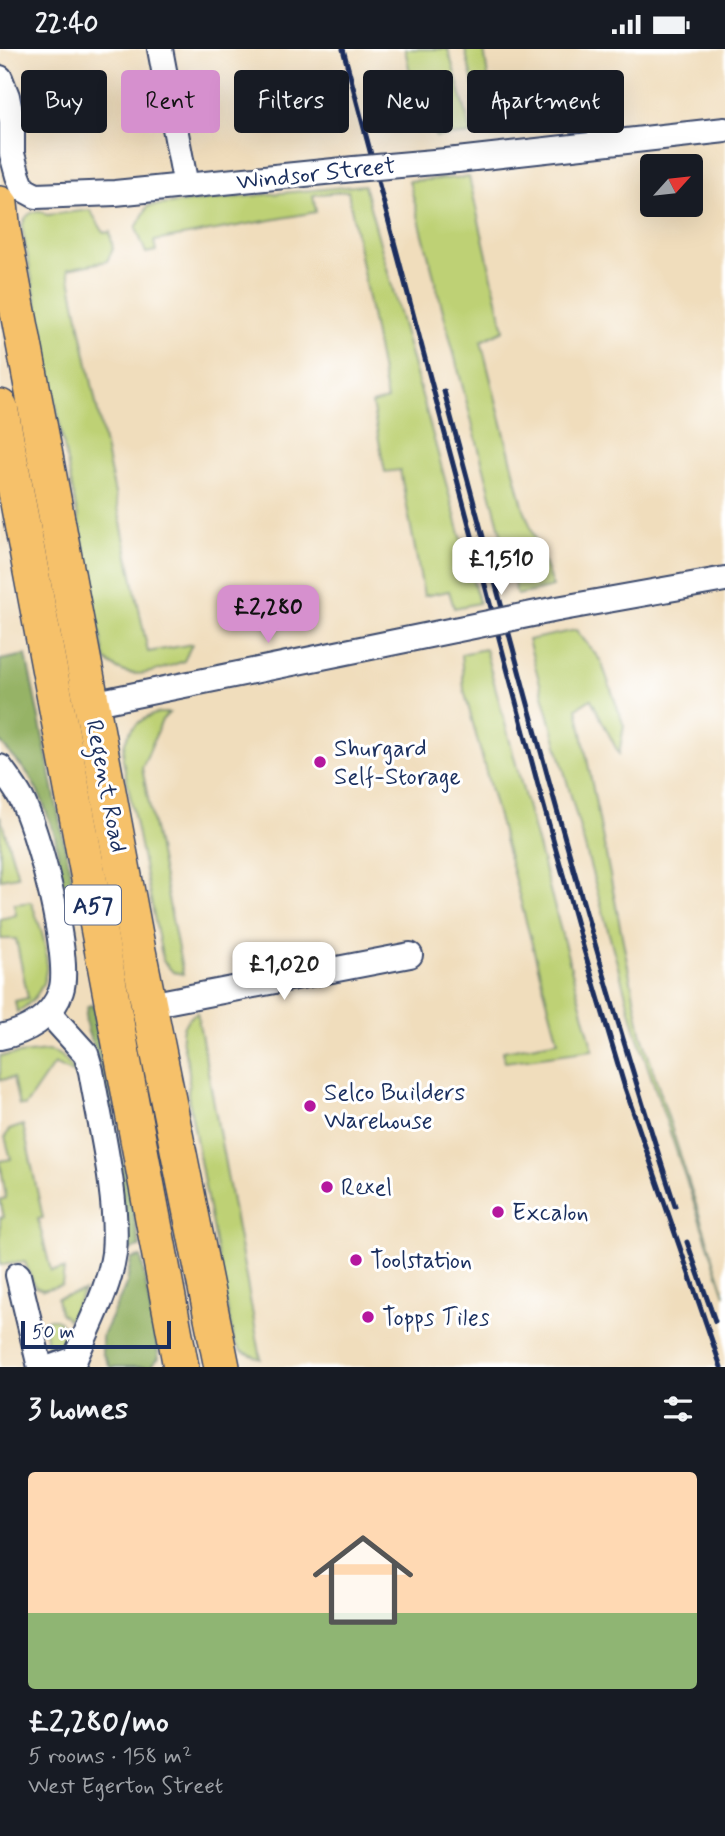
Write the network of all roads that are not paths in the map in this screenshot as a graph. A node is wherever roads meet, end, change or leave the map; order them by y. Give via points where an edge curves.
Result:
1 (160, 49) edge
2 (0, 78) edge
3 (725, 130) edge
4 (186, 186) junction
5 (1, 226) edge
6 (0, 303) edge
7 (0, 407) edge
8 (42, 438) junction
9 (4, 444) edge
10 (725, 579) edge
11 (91, 703) junction
12 (0, 767) edge
13 (410, 955) dead end
14 (149, 1005) junction
15 (49, 1013) junction
16 (0, 1037) edge
17 (18, 1275) dead end
18 (173, 1356) edge
19 (70, 1364) edge
20 (40, 1367) edge
21 (222, 1367) edge

1 - 4 street
2 - 4 street, Windsor Street via 12,122 12,154 23,189 36,196
3 - 4 street, Windsor Street, bridge
5 - 8 highway, Regent Road / A57
6 - 9 highway via 18,396 19,426
7 - 9 highway, Regent Road / A57
8 - 9 street
8 - 11 highway, Regent Road / A57
9 - 18 highway, Regent Road / A57
10 - 11 street, bridge
11 - 14 highway, Regent Road / A57
12 - 15 street via 21,798 40,848 63,950 62,991
13 - 14 street
14 - 21 highway, Regent Road / A57
15 - 16 street
15 - 19 street via 86,1054 113,1212 109,1274 97,1311
17 - 20 street via 35,1306

